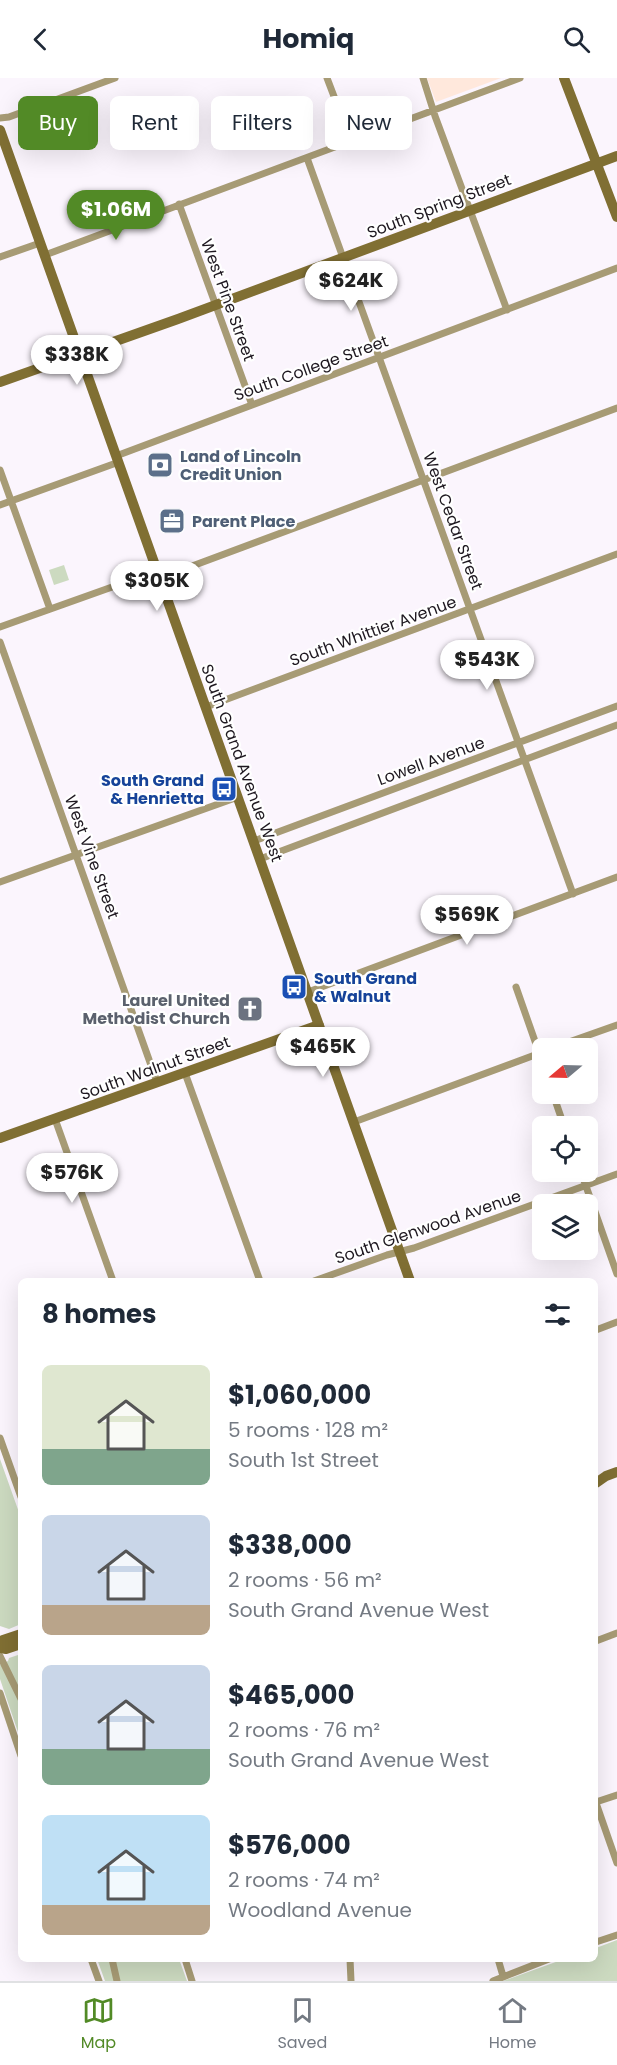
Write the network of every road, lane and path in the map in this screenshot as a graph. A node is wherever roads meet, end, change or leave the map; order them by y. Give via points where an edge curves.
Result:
1 (116, 78) edge
2 (327, 78) edge
3 (423, 78) edge
4 (520, 78) edge
5 (564, 78) edge
6 (334, 96) edge
7 (433, 110) junction
8 (0, 118) edge
9 (412, 118) edge
10 (0, 130) edge
11 (328, 150) edge
12 (617, 156) edge
13 (307, 158) junction
14 (597, 163) junction
15 (179, 204) junction
16 (470, 210) junction
17 (617, 217) edge
18 (40, 243) junction
19 (45, 255) junction
20 (0, 256) edge
21 (344, 258) junction
22 (617, 268) edge
23 (216, 306) junction
24 (507, 310) junction
25 (80, 354) junction
26 (380, 357) junction
27 (0, 382) edge
28 (252, 405) junction
29 (617, 408) edge
30 (117, 459) junction
31 (0, 470) edge
32 (424, 480) junction
33 (11, 501) junction
34 (0, 505) edge
35 (617, 554) edge
36 (159, 574) junction
37 (50, 609) junction
38 (471, 609) junction
39 (0, 627) edge
40 (0, 642) edge
41 (617, 706) edge
42 (206, 707) junction
43 (617, 725) edge
44 (519, 742) junction
45 (525, 759) junction
46 (238, 797) junction
47 (254, 841) junction
48 (76, 855) junction
49 (260, 859) junction
50 (617, 877) edge
51 (0, 882) edge
52 (573, 894) junction
53 (516, 987) dead end
54 (308, 992) junction
55 (319, 1025) junction
56 (617, 1025) edge
57 (536, 1038) edge
58 (580, 1038) edge
59 (532, 1055) edge
60 (185, 1072) junction
61 (157, 1082) junction
62 (55, 1119) junction
63 (354, 1122) junction
64 (0, 1138) edge
65 (617, 1174) edge
66 (585, 1182) edge
67 (586, 1185) junction
68 (400, 1252) junction
69 (617, 1274) edge
70 (112, 1278) edge
71 (259, 1278) edge
72 (323, 1278) edge
73 (409, 1278) edge
74 (617, 1322) edge
75 (598, 1329) edge
76 (0, 1438) edge
77 (18, 1489) edge
78 (617, 1633) edge
79 (18, 1635) edge
80 (598, 1640) edge
81 (18, 1645) edge
82 (0, 1646) edge
83 (0, 1656) edge
84 (0, 1693) edge
85 (18, 1693) edge
86 (18, 1747) edge
87 (617, 1794) edge
88 (598, 1802) edge
89 (598, 1809) edge
90 (617, 1863) edge
91 (617, 1935) edge
92 (598, 1941) edge
93 (92, 1962) edge
94 (113, 1962) edge
95 (186, 1962) edge
96 (350, 1962) edge
97 (499, 1962) edge
98 (541, 1962) edge
99 (503, 1976) junction
100 (99, 1981) edge
101 (117, 1981) edge
102 (192, 1981) edge
103 (351, 1981) edge
104 (493, 1981) edge

1 - 8 street
2 - 6 street
3 - 7 street
4 - 7 street
5 - 14 main road
7 - 9 street
7 - 16 street
10 - 18 main road, South Grand Avenue West
11 - 13 street
12 - 14 main road, South Spring Street
13 - 15 street
13 - 21 street, West Cedar Street
14 - 16 main road, South Spring Street
14 - 17 main road
15 - 19 street
15 - 23 street, West Pine Street
16 - 21 main road, South Spring Street
16 - 24 street
18 - 19 main road, South Grand Avenue West
18 - 20 street
19 - 25 main road, South Grand Avenue West
21 - 23 main road, South Spring Street
21 - 26 street, West Cedar Street
22 - 24 street, South College Street
23 - 25 main road, South Spring Street
23 - 28 street, West Pine Street
24 - 26 street, South College Street
25 - 27 main road, South Spring Street
25 - 30 main road, South Grand Avenue West
26 - 28 street, South College Street
26 - 32 street, West Cedar Street
28 - 30 street, South College Street
29 - 32 street
30 - 33 street, South College Street
30 - 36 main road, South Grand Avenue West
31 - 33 street
32 - 36 street
32 - 38 street, West Cedar Street
33 - 34 street, South College Street
33 - 37 street
35 - 38 street, South Whittier Avenue
36 - 37 street
36 - 42 main road, South Grand Avenue West
37 - 39 street
38 - 42 street, South Whittier Avenue
38 - 44 street, West Cedar Street
40 - 48 street, West Vine Street
41 - 44 street, Lowell Avenue
42 - 46 main road, South Grand Avenue West
43 - 45 street, Lowell Avenue
44 - 45 street, West Cedar Street
44 - 47 street, Lowell Avenue
45 - 49 street, Lowell Avenue
45 - 52 street, West Cedar Street
46 - 47 main road, South Grand Avenue West
46 - 48 street
47 - 49 main road, South Grand Avenue West
48 - 51 street
48 - 61 street, West Vine Street
49 - 54 main road, South Grand Avenue West
50 - 52 street
52 - 54 street
53 - 57 street
54 - 55 main road, South Grand Avenue West
55 - 60 main road, South Walnut Street
55 - 63 main road, South Grand Avenue West
56 - 58 street
59 - 63 street
60 - 61 main road, South Walnut Street
60 - 71 street
61 - 62 main road, South Walnut Street
62 - 64 main road, South Walnut Street
62 - 70 street
63 - 68 main road, South Grand Avenue West
65 - 67 street, South Glenwood Avenue
66 - 67 street
67 - 68 street, South Glenwood Avenue
67 - 69 street
68 - 72 street, South Glenwood Avenue
68 - 73 main road, South Grand Avenue West
74 - 75 street
76 - 77 street
78 - 80 street
79 - 82 main road via 3,1640
81 - 82 main road via 6,1649
83 - 85 street
84 - 86 street
87 - 88 street
89 - 90 street
91 - 92 street
93 - 100 street
94 - 101 street
95 - 102 street
96 - 103 street
97 - 99 street
98 - 99 street
99 - 104 street

